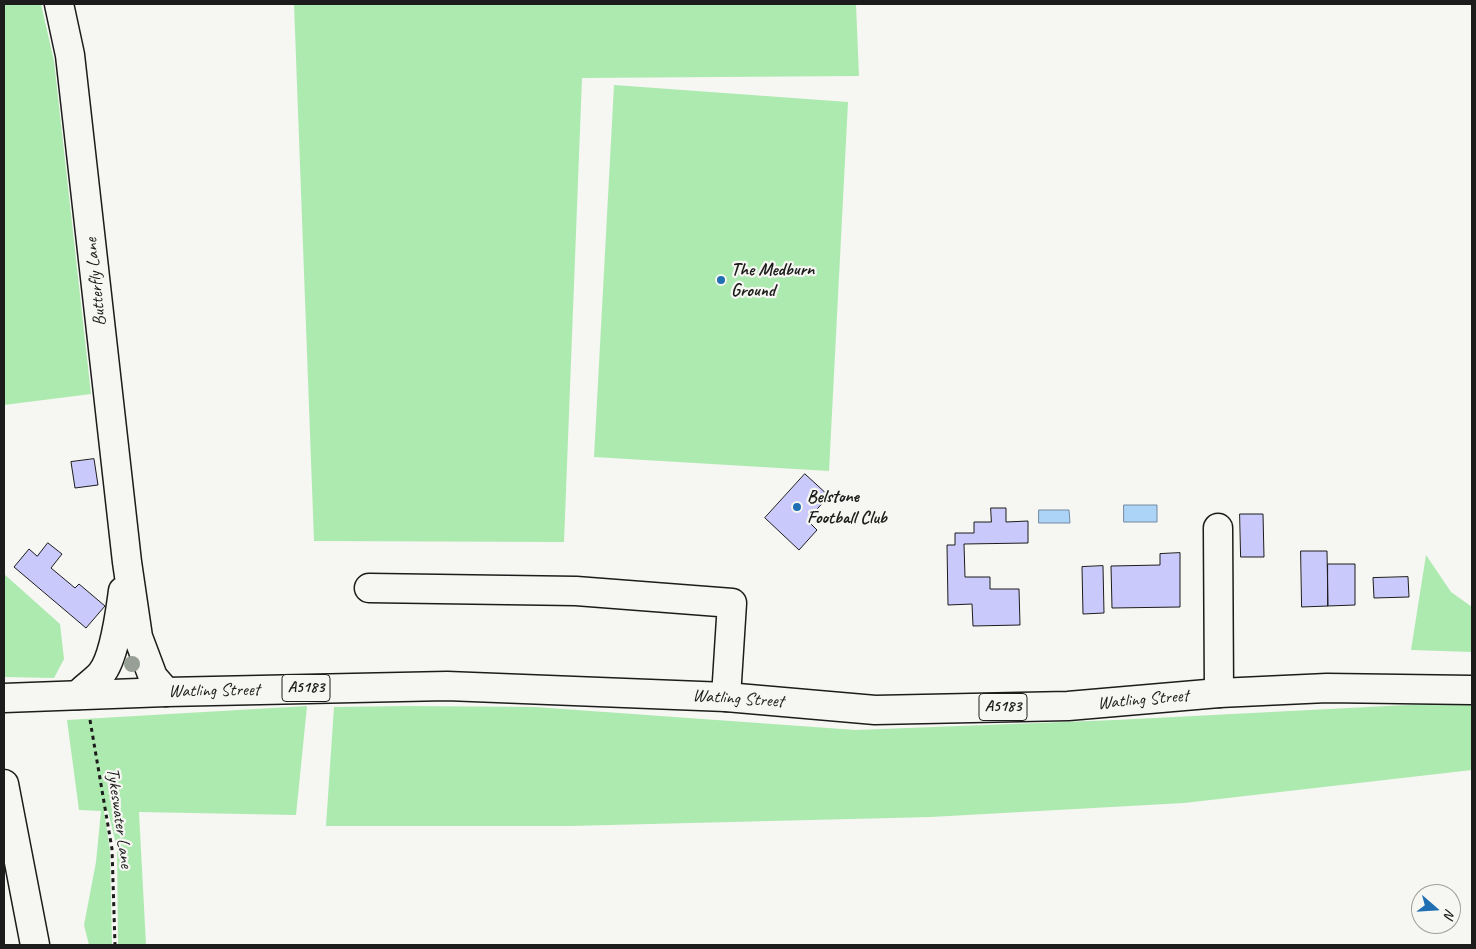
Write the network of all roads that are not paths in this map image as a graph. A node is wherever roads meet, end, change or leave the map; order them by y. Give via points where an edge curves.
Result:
1 (59, 4) edge
2 (1218, 528) dead end
3 (127, 562) junction
4 (369, 588) dead end
5 (109, 656) junction
6 (145, 656) junction
7 (1472, 690) edge
8 (166, 692) junction
9 (1219, 693) junction
10 (83, 695) junction
11 (726, 697) junction
12 (4, 698) edge
13 (4, 784) edge
14 (35, 945) edge

1 - 3 main road, Butterfly Lane via 70,55
2 - 9 main road
3 - 5 main road, Butterfly Lane via 120,612
3 - 6 main road, Butterfly Lane via 138,637
4 - 11 main road via 576,591 732,603
5 - 6 main road
5 - 10 main road, Butterfly Lane via 101,674
6 - 8 main road, Butterfly Lane via 153,677
7 - 9 main road, Watling Street / A5183 via 1327,688
8 - 10 main road, Watling Street / A5183
8 - 11 main road, Watling Street / A5183 via 447,686
9 - 11 main road, Watling Street / A5183 via 1068,706 875,710
10 - 12 main road, Watling Street / A5183
13 - 14 main road

